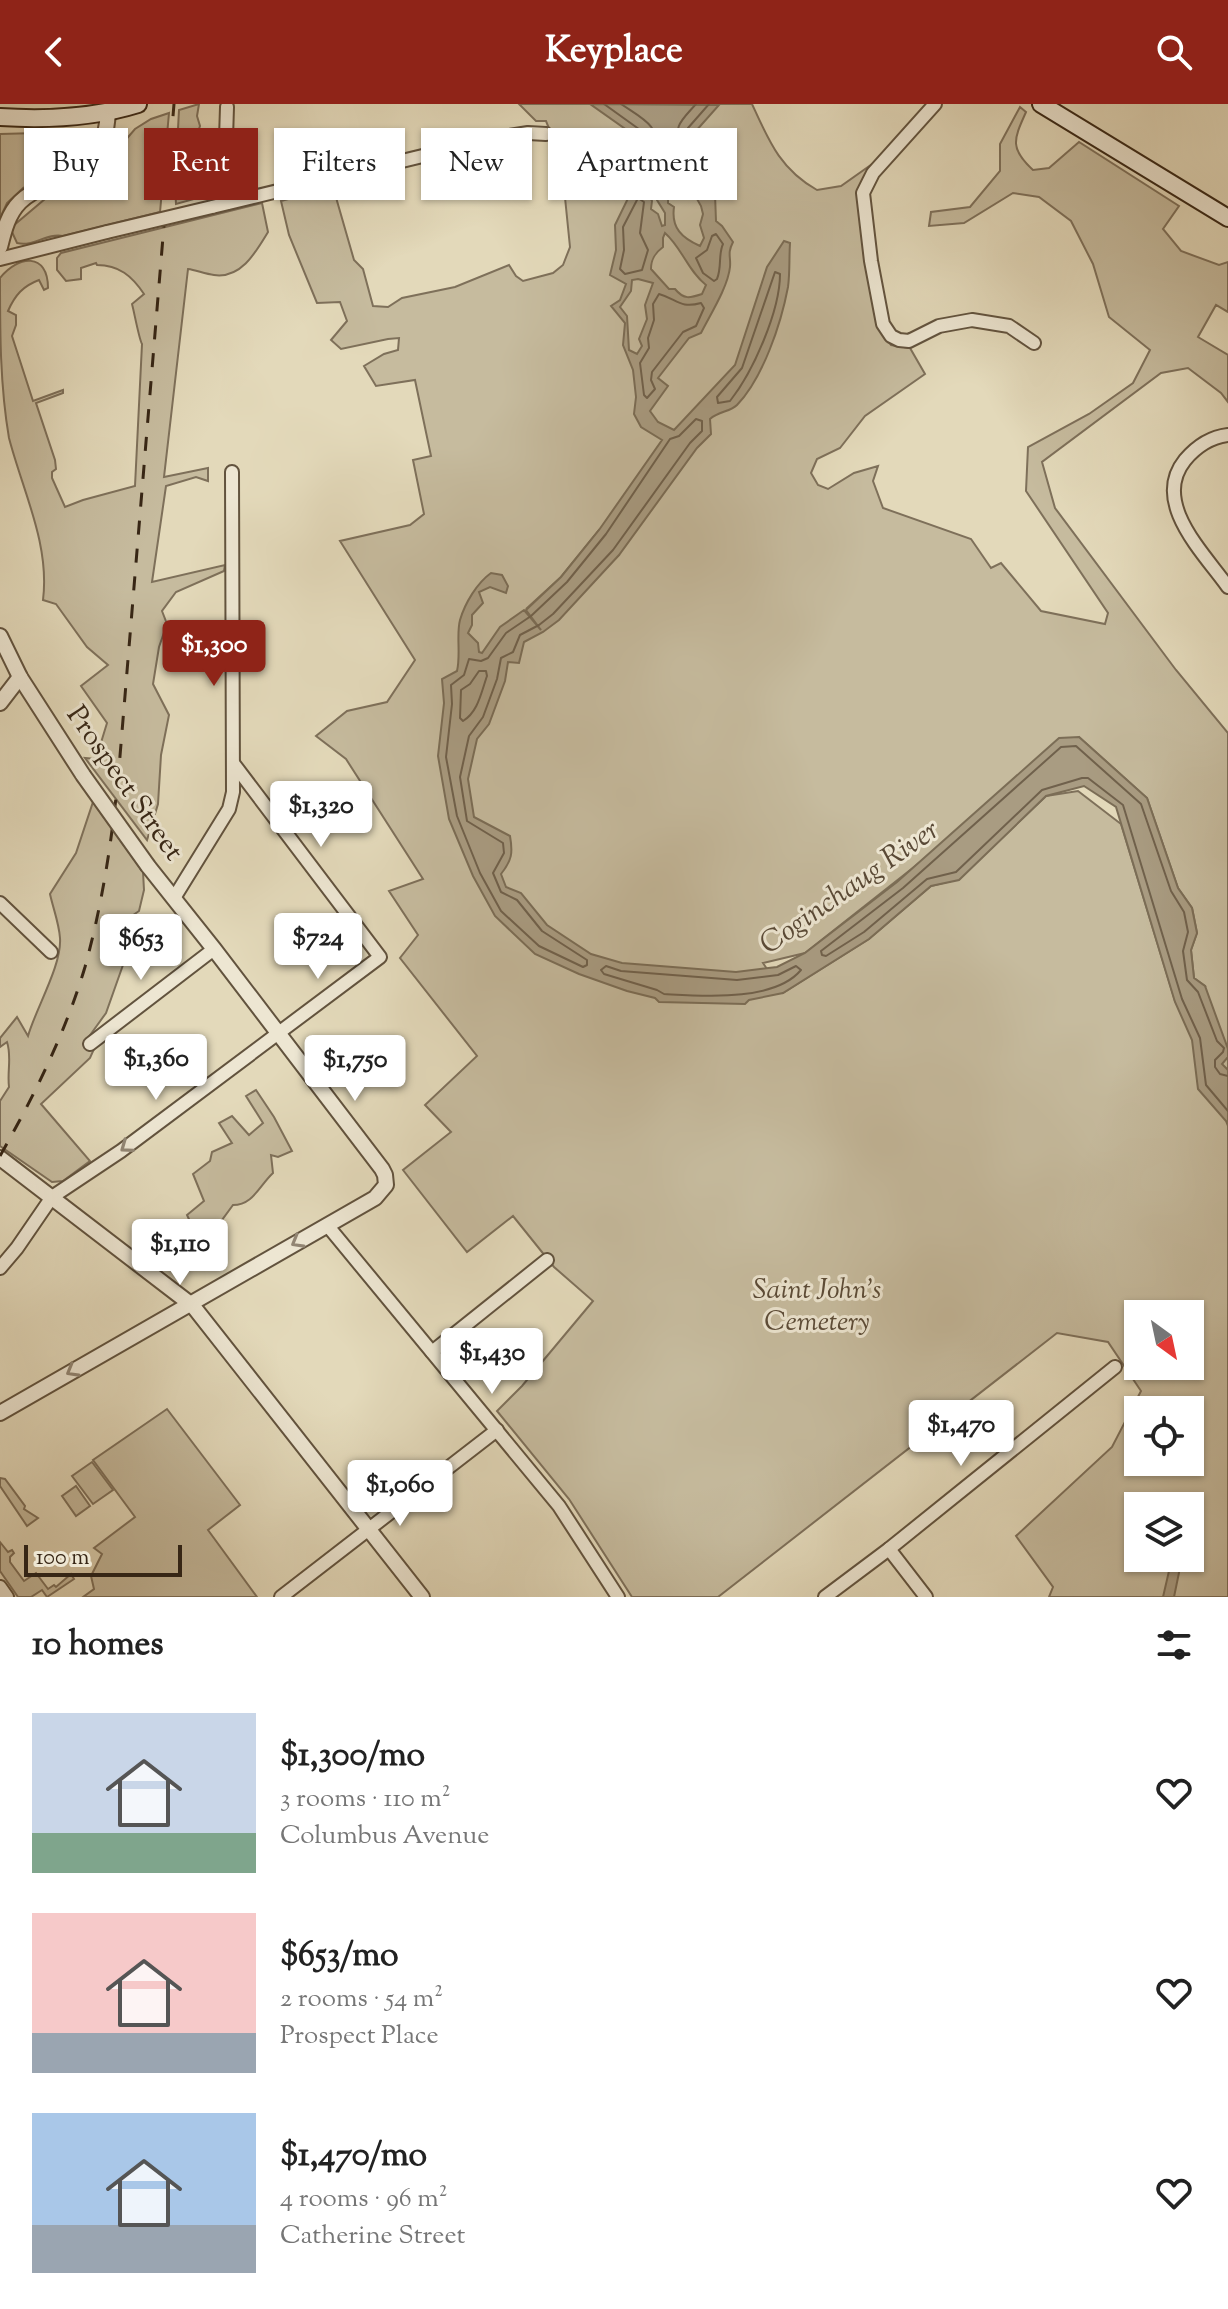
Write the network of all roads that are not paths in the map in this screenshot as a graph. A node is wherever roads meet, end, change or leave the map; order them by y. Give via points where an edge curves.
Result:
1 (935, 104) edge
2 (1041, 104) edge
3 (135, 105) edge
4 (227, 107) dead end
5 (108, 111) junction
6 (0, 117) edge
7 (546, 134) dead end
8 (227, 203) junction
9 (1228, 218) edge
10 (0, 247) edge
11 (0, 259) edge
12 (1034, 343) dead end
13 (1228, 435) edge
14 (232, 472) dead end
15 (1228, 587) edge
16 (0, 636) edge
17 (20, 677) junction
18 (0, 703) edge
19 (233, 763) junction
20 (174, 898) junction
21 (0, 903) edge
22 (214, 949) junction
23 (51, 952) dead end
24 (278, 1033) junction
25 (90, 1044) dead end
26 (0, 1158) edge
27 (52, 1197) junction
28 (327, 1225) junction
29 (547, 1260) dead end
30 (0, 1268) edge
31 (190, 1303) junction
32 (432, 1352) junction
33 (1115, 1367) dead end
34 (0, 1413) edge
35 (497, 1430) junction
36 (369, 1529) junction
37 (889, 1549) junction
38 (0, 1587) edge
39 (7, 1597) edge
40 (281, 1597) edge
41 (422, 1597) edge
42 (618, 1597) edge
43 (825, 1597) edge
44 (926, 1597) edge

1 - 12 street via 873,173 863,193 883,324 891,336 909,341 939,326 972,320 1009,326
2 - 9 main road
3 - 5 main road
4 - 8 street
5 - 6 main road
5 - 10 street via 105,138 93,160 18,203
7 - 8 street via 497,138
8 - 11 street, bridge
13 - 15 street via 1190,455 1176,471 1173,488 1174,506 1184,524
14 - 19 street
16 - 17 street, Prospect Street
17 - 18 street
17 - 20 street, Prospect Street, bridge via 83,775
19 - 20 street via 229,809
19 - 24 street via 380,957
20 - 22 street, Prospect Street
21 - 23 street
22 - 24 street, Prospect Street
22 - 25 street
24 -> 27 street
24 - 28 street, Prospect Street via 385,1175 386,1185 375,1198
26 - 27 street
27 - 30 street
27 - 31 street
28 -> 31 street
28 - 32 street
29 - 32 street
31 -> 34 street
31 - 36 street
32 - 35 street
33 - 37 street
35 - 36 street
35 - 42 street via 559,1506
36 - 40 street
36 - 41 street
37 - 43 street
37 - 44 street
38 - 39 street

